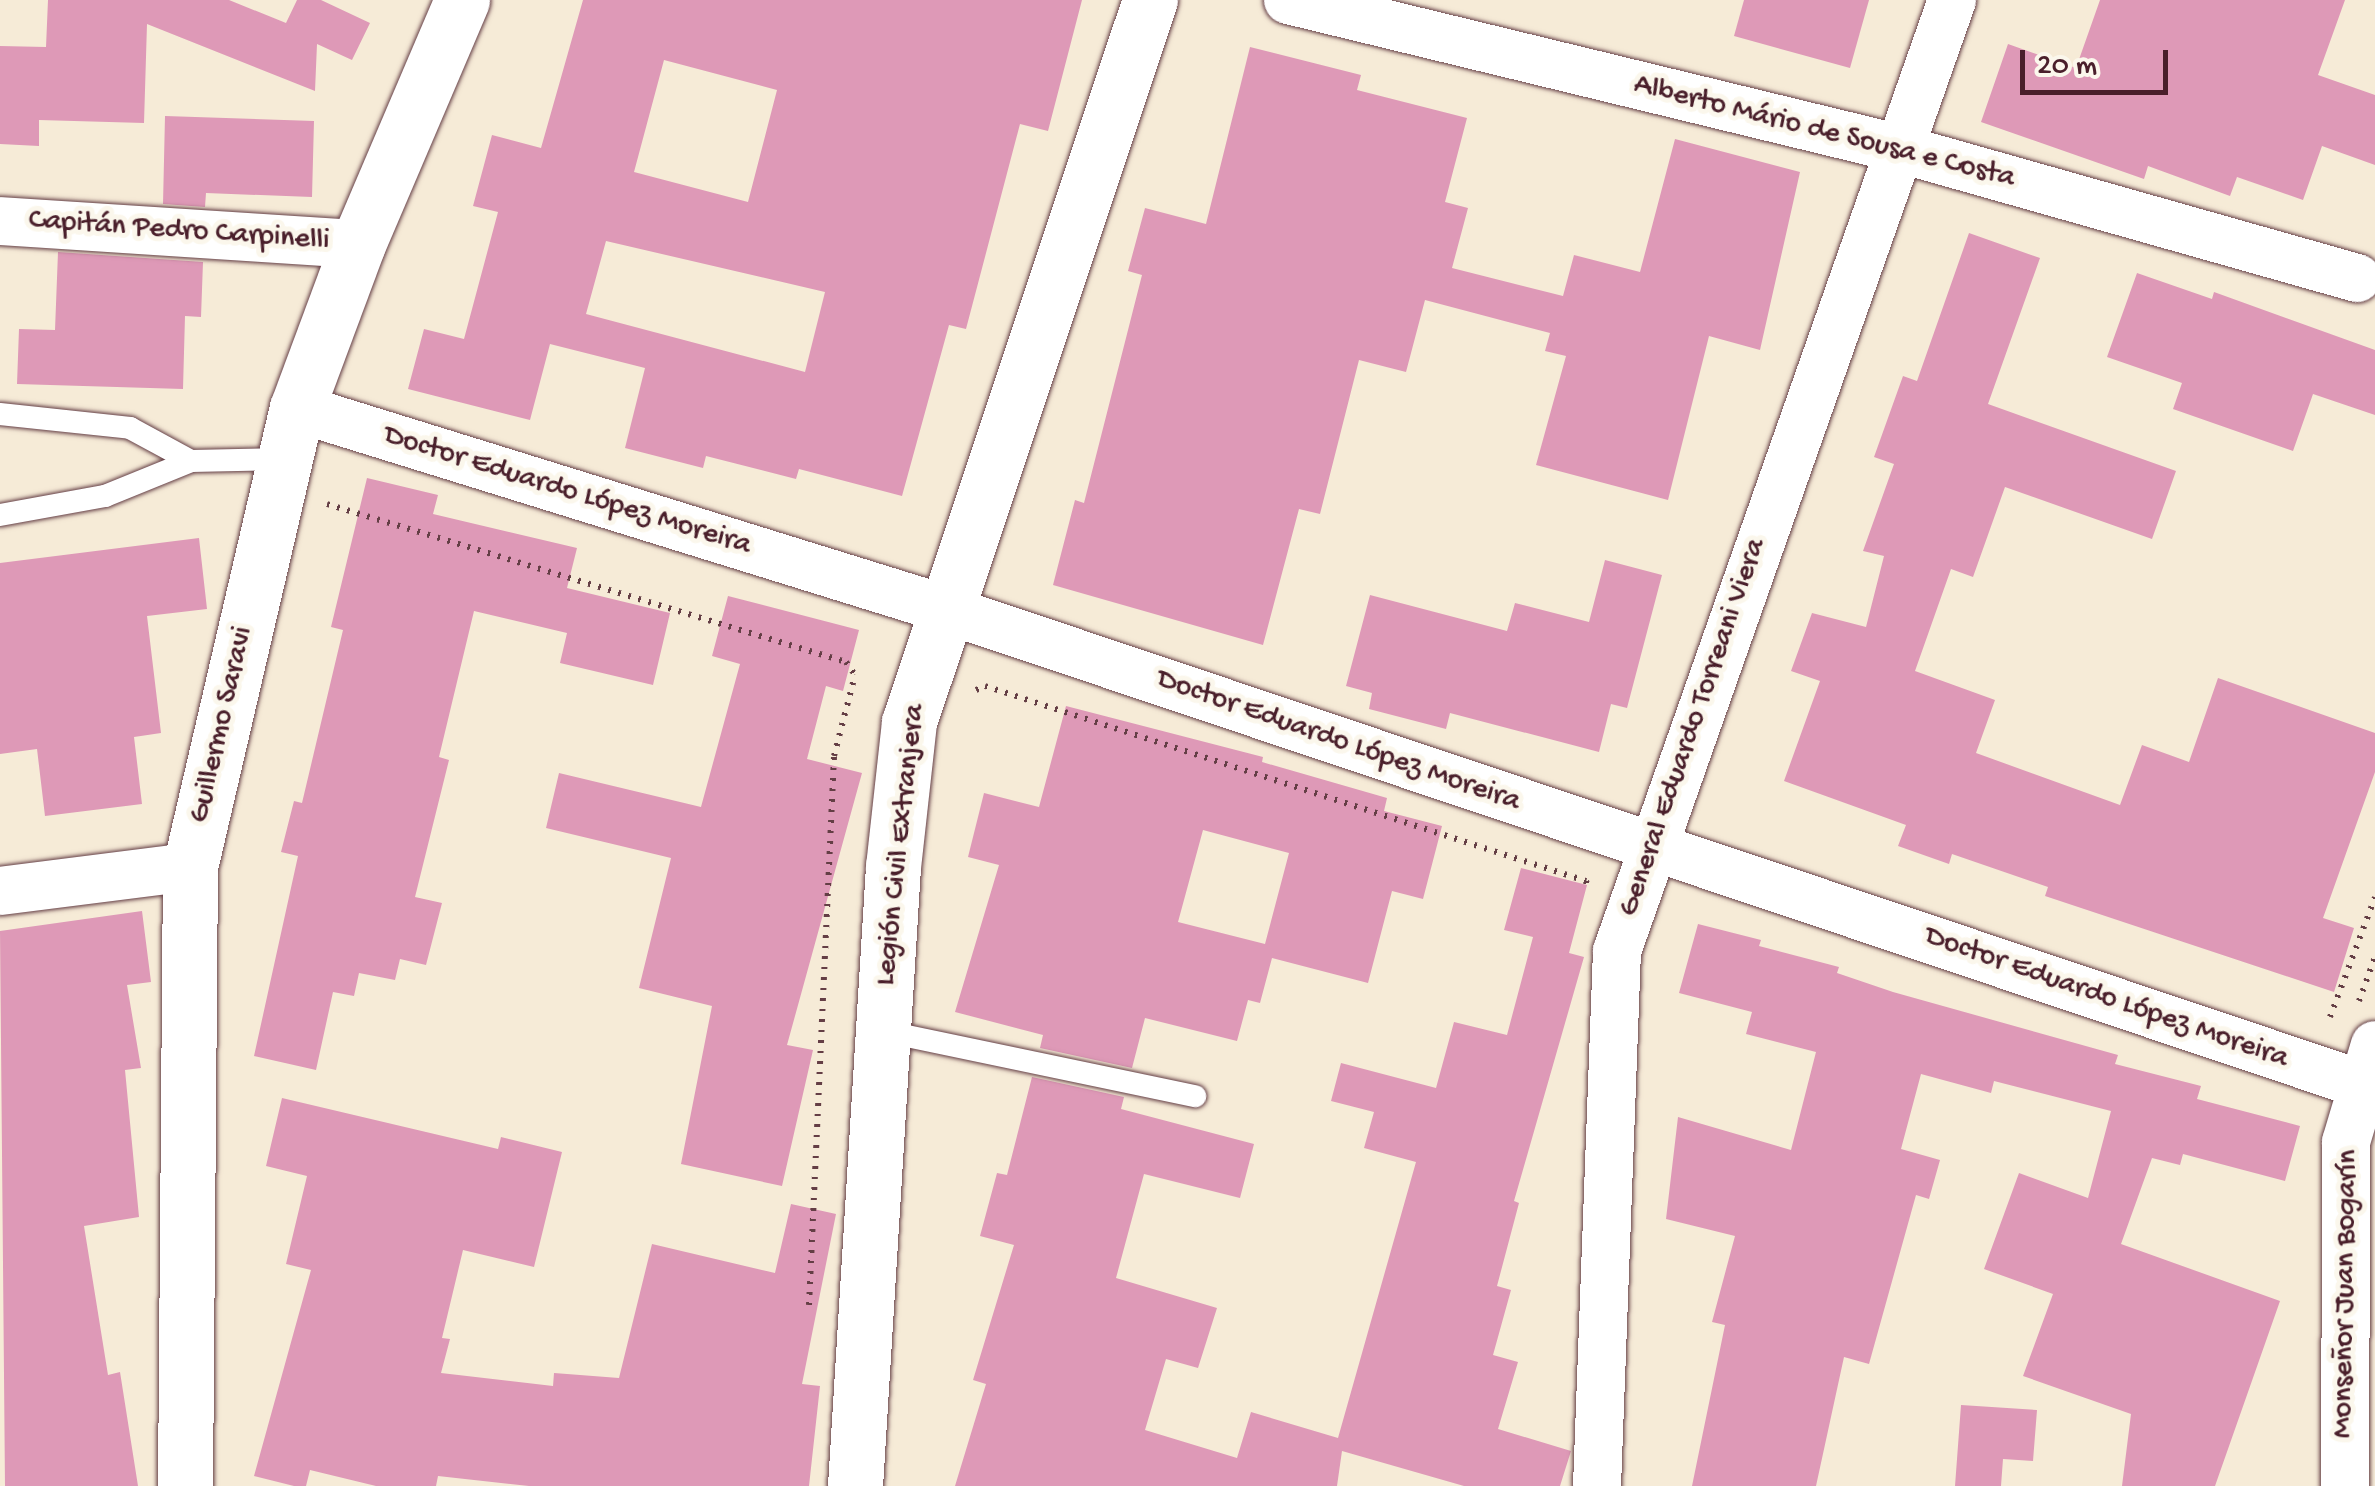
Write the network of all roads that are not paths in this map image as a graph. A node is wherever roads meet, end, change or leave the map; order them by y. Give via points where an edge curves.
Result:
1 (462, 0) edge
2 (1150, 0) edge
3 (1288, 0) edge
4 (1952, 0) edge
5 (1901, 149) junction
6 (0, 221) edge
7 (358, 244) junction
8 (2358, 278) dead end
9 (0, 414) edge
10 (291, 433) junction
11 (191, 461) junction
12 (0, 515) edge
13 (942, 608) junction
14 (1650, 847) junction
15 (190, 867) junction
16 (0, 891) edge
17 (883, 1032) junction
18 (2371, 1073) edge
19 (1196, 1096) dead end
20 (185, 1486) edge
21 (854, 1486) edge
22 (1597, 1486) edge
23 (2345, 1486) edge

1 - 7 street, Guillermo Saravi
2 - 13 street, Legión Civil Extranjera
3 - 5 street, Alberto Mário de Sousa e Costa
4 - 5 street, General Eduardo Torreani Viera
5 - 8 street, Alberto Mário de Sousa e Costa
5 - 14 street, General Eduardo Torreani Viera
6 - 7 street, Capitán Pedro Carpinelli
7 - 10 street, Guillermo Saravi
9 - 11 lane via 130,428
10 - 11 lane
10 - 13 street, Doctor Eduardo López Moreira
10 - 15 street, Guillermo Saravi
11 - 12 lane via 105,496
13 - 14 street, Doctor Eduardo López Moreira
13 - 17 street, Legión Civil Extranjera via 910,722
14 - 18 street, Doctor Eduardo López Moreira
14 - 22 street, General Eduardo Torreani Viera via 1618,951 1611,1012
15 - 16 street
15 - 20 street, Guillermo Saravi
17 - 19 lane
17 - 21 street, Legión Civil Extranjera
18 - 23 street, Monseñor Juan Bogarín via 2346,1142

